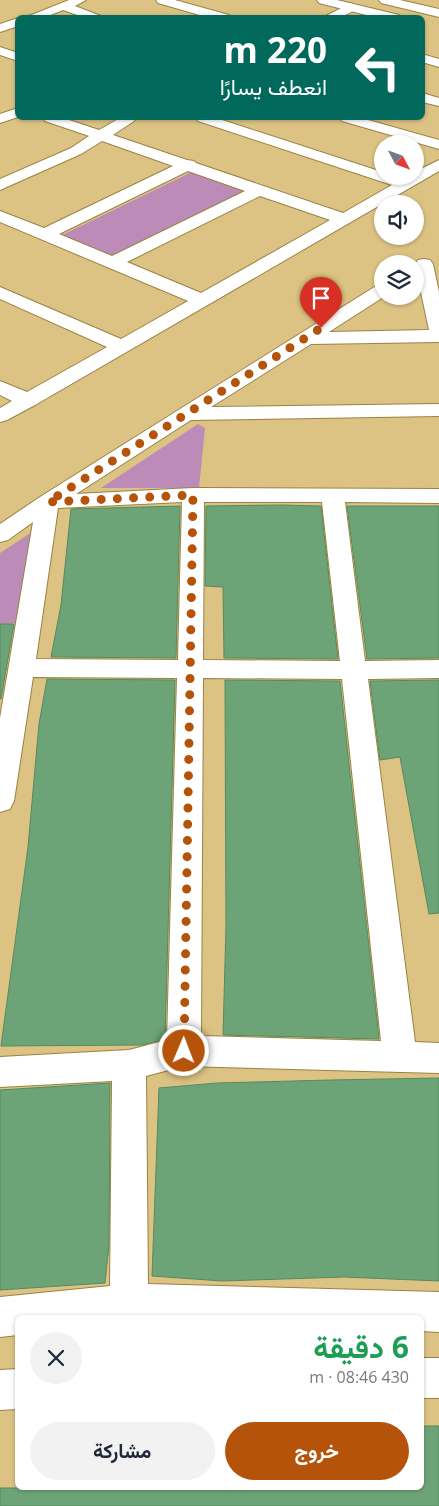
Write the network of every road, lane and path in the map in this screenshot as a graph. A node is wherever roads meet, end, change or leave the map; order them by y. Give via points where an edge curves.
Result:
1 (80, 0) edge
2 (162, 0) edge
3 (323, 0) edge
4 (387, 0) edge
5 (62, 6) junction
6 (351, 7) junction
7 (439, 13) edge
8 (38, 15) edge
9 (90, 15) edge
10 (214, 15) edge
11 (334, 15) edge
12 (383, 15) edge
13 (15, 23) edge
14 (0, 28) edge
15 (0, 51) edge
16 (15, 56) edge
17 (425, 59) edge
18 (439, 63) edge
19 (425, 98) edge
20 (439, 102) edge
21 (15, 107) edge
22 (0, 119) edge
23 (56, 120) edge
24 (126, 120) edge
25 (208, 120) edge
26 (354, 120) edge
27 (101, 136) junction
28 (439, 145) edge
29 (189, 164) junction
30 (439, 165) edge
31 (424, 173) edge
32 (374, 174) edge
33 (0, 185) edge
34 (402, 185) edge
35 (259, 190) junction
36 (0, 216) edge
37 (343, 219) junction
38 (44, 235) junction
39 (112, 263) junction
40 (426, 263) edge
41 (0, 292) edge
42 (374, 295) edge
43 (204, 301) junction
44 (439, 335) edge
45 (306, 338) junction
46 (123, 347) junction
47 (0, 387) edge
48 (28, 401) junction
49 (439, 410) edge
50 (187, 414) junction
51 (0, 416) edge
52 (193, 495) junction
53 (439, 496) edge
54 (333, 497) junction
55 (48, 502) junction
56 (0, 535) edge
57 (21, 668) junction
58 (189, 668) junction
59 (439, 669) edge
60 (353, 670) junction
61 (0, 801) edge
62 (184, 1051) junction
63 (400, 1057) junction
64 (439, 1058) edge
65 (129, 1065) junction
66 (0, 1072) edge
67 (130, 1303) junction
68 (439, 1312) edge
69 (15, 1315) edge
70 (19, 1315) edge
71 (0, 1317) edge
72 (424, 1378) edge
73 (439, 1378) edge
74 (15, 1389) edge
75 (0, 1390) edge

1 - 5 street
2 - 10 street
3 - 6 street
4 - 7 street
5 - 8 street
5 - 9 street
6 - 11 street
6 - 12 street
13 - 14 street
15 - 16 street
17 - 18 street
19 - 20 street
21 - 22 street
23 - 27 street
24 - 27 street
25 - 32 street
26 - 28 street
27 - 29 street
27 - 33 street via 76,151
29 - 35 street
29 - 38 street
30 - 31 street
34 - 37 street
35 - 37 street
35 - 39 street
36 - 38 street
37 - 43 street
38 - 39 street
39 - 43 street
40 - 44 street
41 - 46 street
42 - 45 street
43 - 46 street
44 - 45 street
45 - 50 street
46 - 48 street
47 - 48 street
48 - 51 street
49 - 50 street
50 - 55 street
52 - 54 street
52 - 55 street
52 - 58 street
53 - 54 street
54 - 60 street
55 - 56 street
55 - 57 street
57 - 58 street
57 - 61 street
58 - 60 street
58 - 62 street
59 - 60 street
60 - 63 street
62 - 63 street
62 - 65 street
63 - 64 street
65 - 66 street
65 - 67 street
67 - 68 street
67 - 70 street
69 - 71 street
72 - 73 street
74 - 75 street

